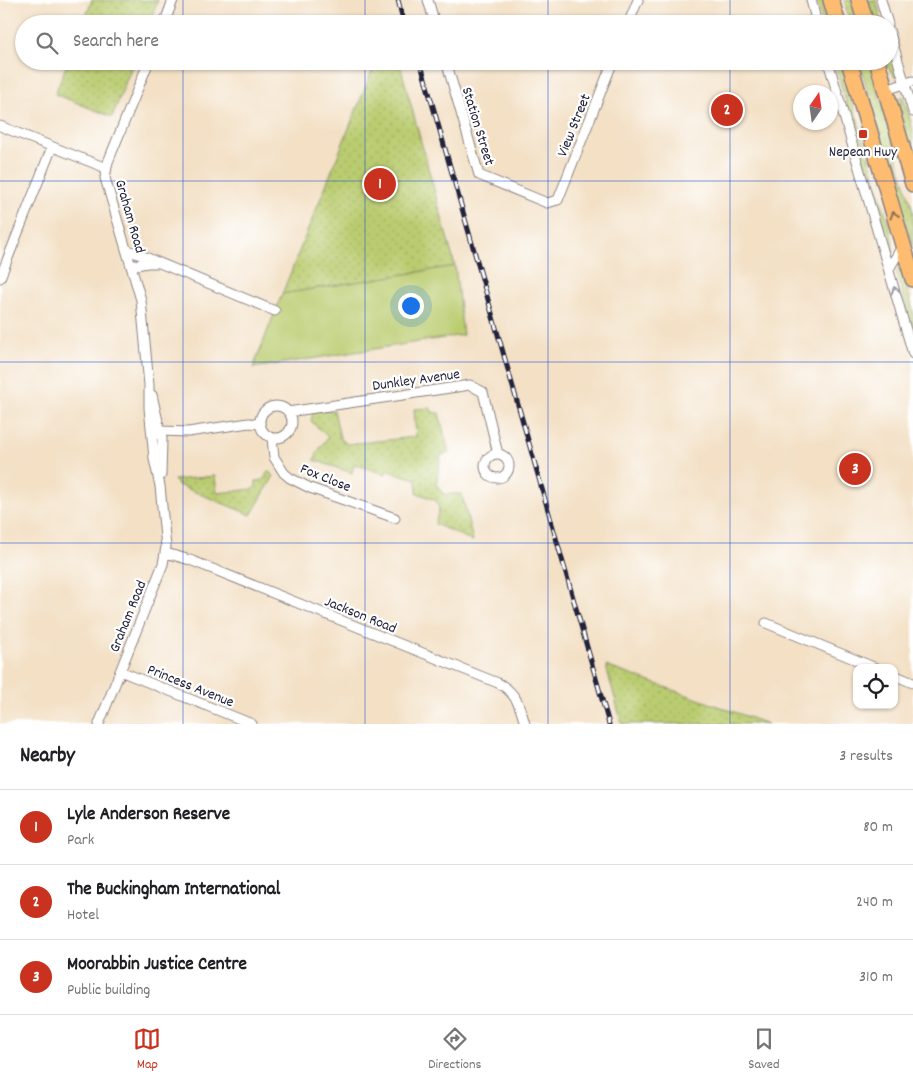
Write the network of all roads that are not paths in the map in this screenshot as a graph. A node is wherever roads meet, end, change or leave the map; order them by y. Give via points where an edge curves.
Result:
1 (173, 0) edge
2 (428, 0) edge
3 (638, 0) edge
4 (810, 0) edge
5 (831, 0) edge
6 (859, 0) edge
7 (881, 0) edge
8 (167, 15) edge
9 (432, 15) edge
10 (632, 15) edge
11 (815, 15) edge
12 (835, 15) edge
13 (863, 15) edge
14 (885, 15) edge
15 (898, 54) edge
16 (145, 70) edge
17 (449, 70) edge
18 (609, 70) edge
19 (831, 70) edge
20 (852, 70) edge
21 (880, 70) edge
22 (909, 83) edge
23 (886, 90) junction
24 (913, 112) edge
25 (0, 126) edge
26 (52, 147) junction
27 (106, 168) junction
28 (913, 184) edge
29 (558, 200) joint
30 (903, 246) junction
31 (126, 249) junction
32 (159, 264) junction
33 (131, 266) junction
34 (888, 269) junction
35 (0, 278) edge
36 (913, 279) edge
37 (275, 311) dead end
38 (911, 344) edge
39 (913, 354) edge
40 (149, 385) junction
41 (288, 412) junction
42 (262, 414) junction
43 (260, 424) junction
44 (214, 429) junction
45 (162, 435) junction
46 (152, 436) junction
47 (272, 438) junction
48 (498, 454) dead end
49 (160, 486) junction
50 (395, 518) dead end
51 (166, 553) junction
52 (766, 623) dead end
53 (866, 664) edge
54 (120, 671) junction
55 (898, 677) edge
56 (913, 683) edge
57 (99, 724) edge
58 (252, 724) edge
59 (525, 724) edge

1 - 8 street
2 - 9 street
3 - 10 street
4 - 11 street
5 - 12 highway
6 - 13 highway
7 - 14 street
15 - 22 street
16 - 27 street, Graham Road
17 - 29 street, Station Street via 479,175 547,203
18 - 29 street, View Street
19 - 34 street
30 -> 20 highway
21 - 23 highway
22 - 23 street
22 - 24 street
23 - 28 highway
25 - 26 street
26 - 27 street
26 - 35 street
27 - 31 street, Graham Road via 107,186
30 - 34 street
30 - 36 highway
31 - 32 street
31 - 33 street, Graham Road
32 - 33 street
32 - 37 street
33 - 40 street, Graham Road via 141,300
38 -> 34 street
38 - 39 street
40 - 45 street, Graham Road
40 - 46 street, Graham Road
41 - 42 street via 276,406
41 - 47 street via 292,420 290,430 284,436
41 - 48 street, Dunkley Avenue via 470,384 483,392
42 - 43 street
42 - 44 street
43 - 44 street
43 - 47 street via 264,433
44 - 45 street
45 - 46 street
45 - 49 street, Graham Road
46 - 49 street, Graham Road
47 - 50 street, Fox Close via 274,457 290,478
49 - 51 street, Graham Road
51 - 54 street, Graham Road
51 - 59 street, Jackson Road via 498,683 514,696
52 - 53 street
54 - 57 street, Graham Road
54 - 58 street, Princess Avenue
55 - 56 street

